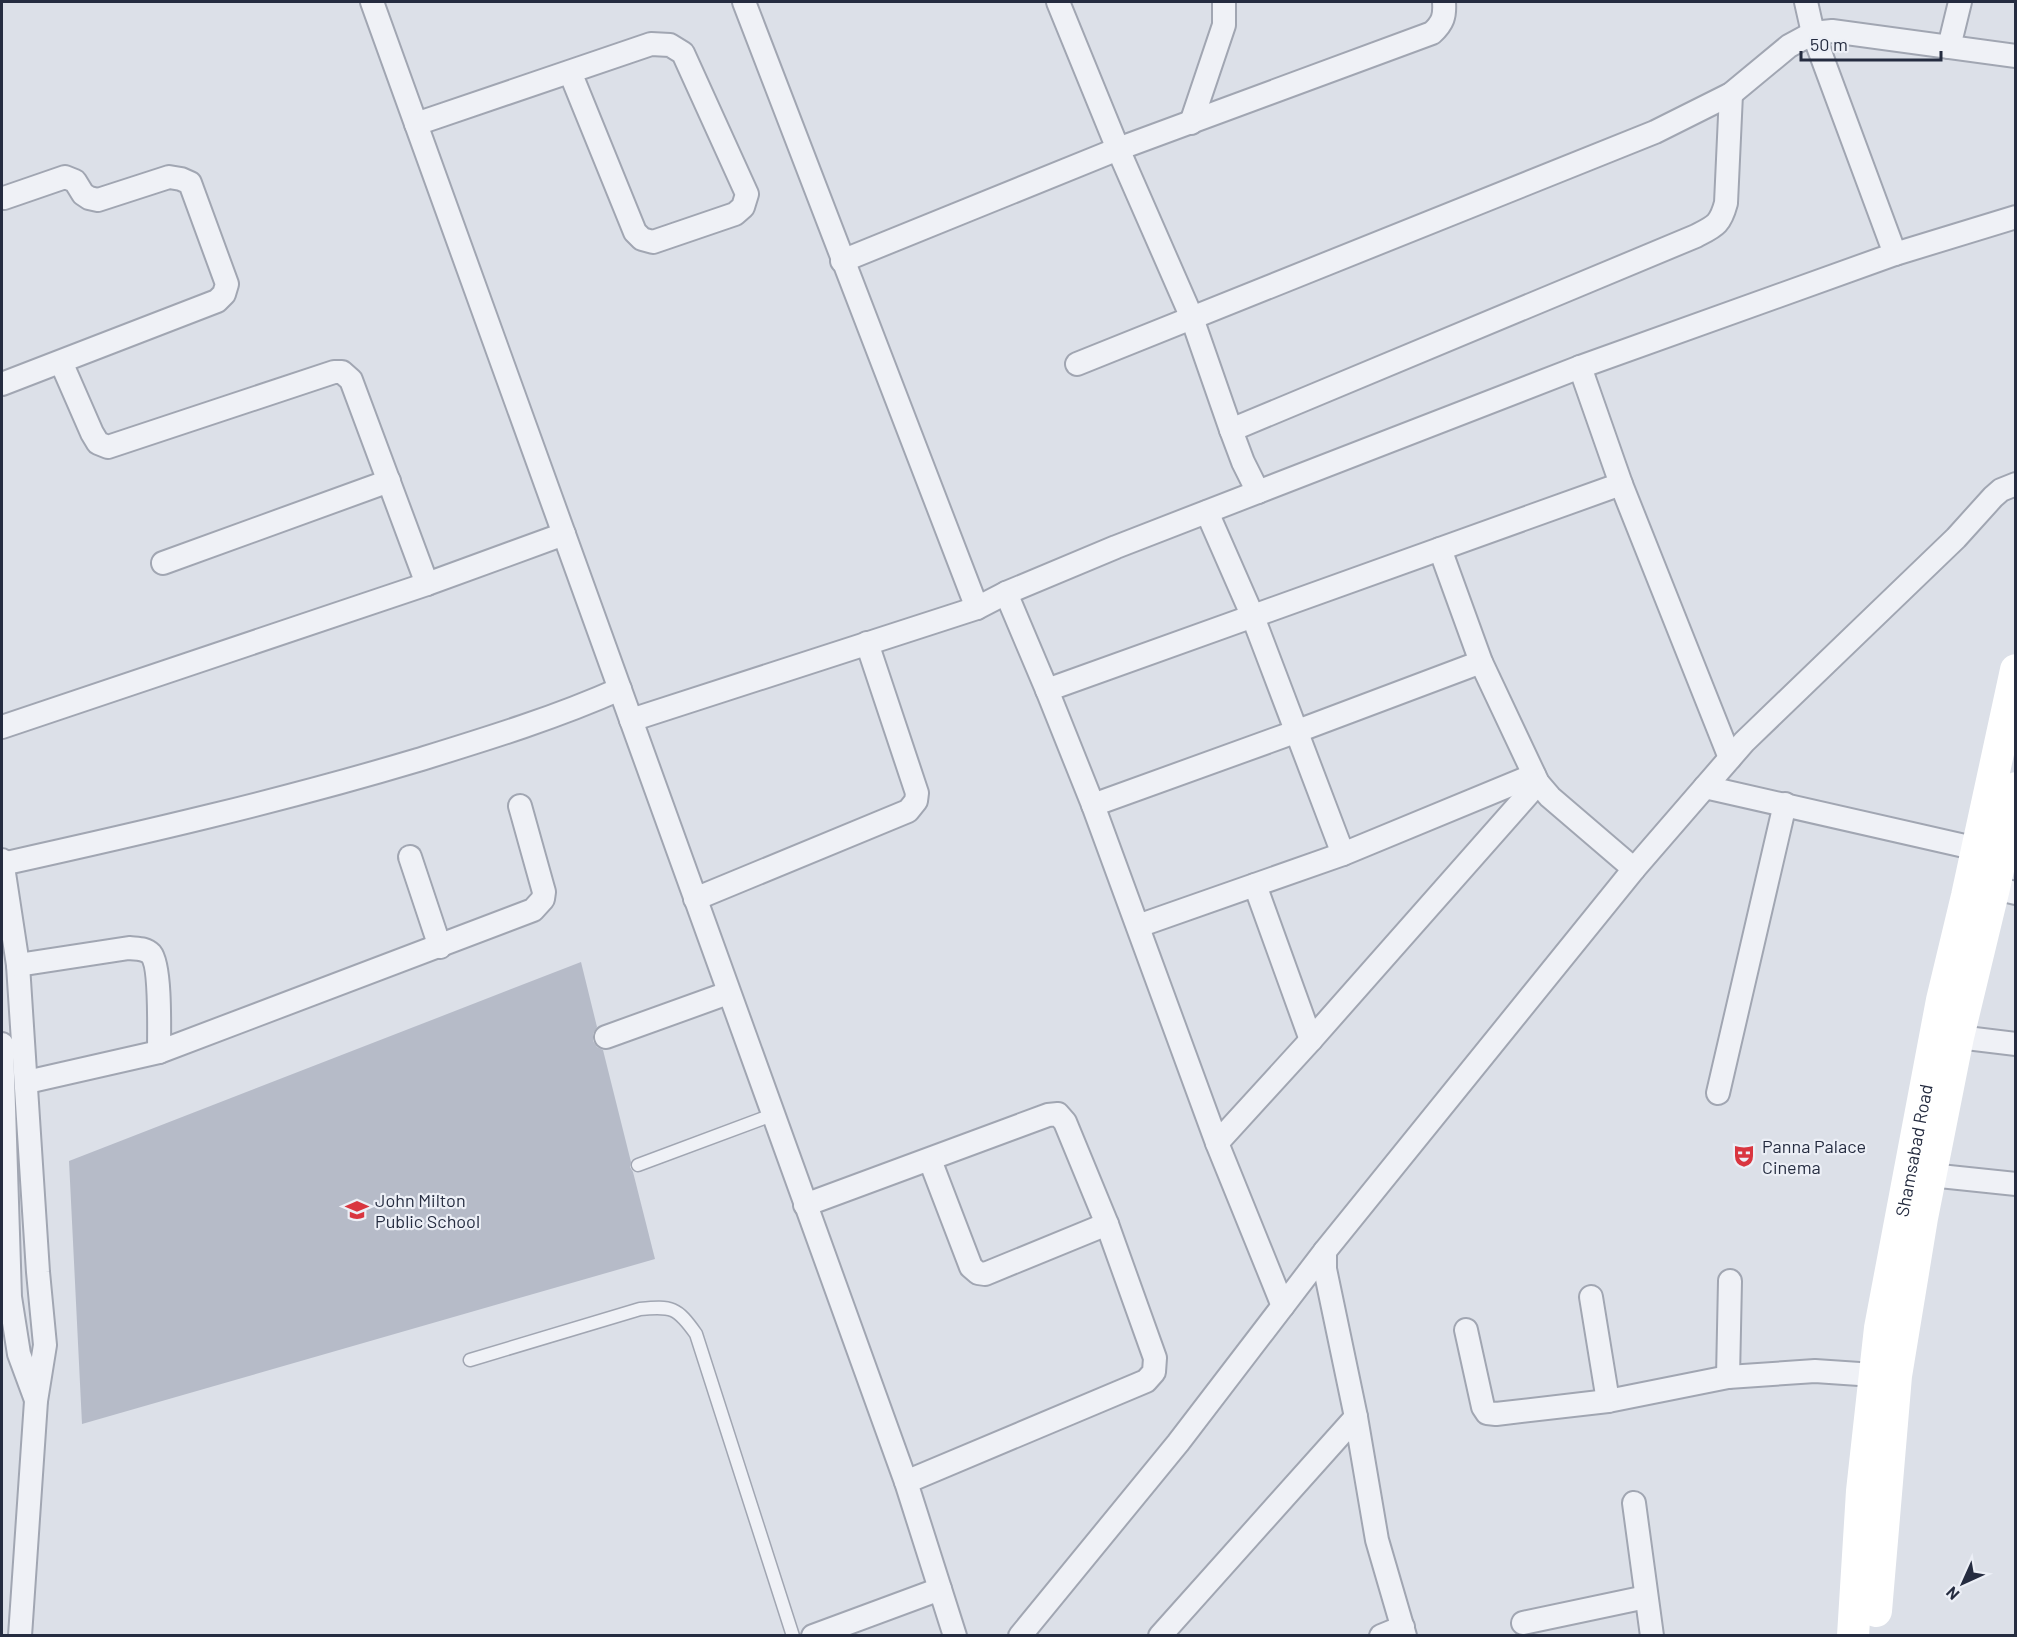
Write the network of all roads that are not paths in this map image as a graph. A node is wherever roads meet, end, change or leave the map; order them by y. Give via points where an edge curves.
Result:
1 (744, 2) edge
2 (1058, 2) edge
3 (1224, 2) edge
4 (1444, 2) edge
5 (1806, 2) edge
6 (1960, 2) edge
7 (376, 3) edge
8 (1813, 33) junction
9 (1949, 47) junction
10 (2016, 56) edge
11 (570, 72) junction
12 (1731, 94) junction
13 (1191, 123) junction
14 (416, 124) junction
15 (1118, 149) junction
16 (4, 198) dead end
17 (2016, 217) edge
18 (1895, 254) junction
19 (842, 261) junction
20 (1192, 318) junction
21 (61, 362) junction
22 (1077, 364) dead end
23 (1580, 367) junction
24 (2, 384) edge
25 (1231, 430) junction
26 (389, 481) junction
27 (1621, 484) junction
28 (2016, 484) edge
29 (1258, 492) junction
30 (1207, 512) junction
31 (564, 534) junction
32 (1440, 549) junction
33 (162, 563) dead end
34 (427, 584) junction
35 (1006, 593) junction
36 (976, 608) junction
37 (1253, 617) junction
38 (867, 643) junction
39 (1481, 662) junction
40 (2016, 670) edge
41 (620, 690) junction
42 (1047, 690) junction
43 (632, 720) junction
44 (2, 727) edge
45 (1295, 732) junction
46 (1730, 758) junction
47 (1536, 779) junction
48 (1705, 787) junction
49 (2016, 788) edge
50 (1785, 804) junction
51 (520, 806) dead end
52 (1093, 806) junction
53 (1989, 851) junction
54 (1343, 854) junction
55 (410, 857) dead end
56 (2, 862) edge
57 (1634, 869) junction
58 (1255, 885) junction
59 (2005, 891) edge
60 (695, 899) junction
61 (1138, 926) junction
62 (440, 946) junction
63 (18, 965) junction
64 (728, 993) junction
65 (606, 1037) dead end
66 (1958, 1037) junction
67 (1311, 1040) junction
68 (2, 1044) edge
69 (2016, 1044) edge
70 (159, 1052) junction
71 (27, 1082) junction
72 (1718, 1093) dead end
73 (772, 1115) junction
74 (1217, 1143) junction
75 (930, 1160) junction
76 (32, 1165) junction
77 (638, 1165) dead end
78 (4, 1169) edge
79 (1930, 1175) junction
80 (2016, 1184) edge
81 (805, 1205) junction
82 (1107, 1224) junction
83 (1325, 1251) junction
84 (1730, 1281) dead end
85 (1591, 1297) dead end
86 (1283, 1306) junction
87 (1466, 1330) dead end
88 (470, 1360) dead end
89 (1874, 1375) junction
90 (1728, 1377) junction
91 (36, 1401) junction
92 (1608, 1401) junction
93 (1356, 1417) junction
94 (906, 1482) junction
95 (1634, 1503) dead end
96 (940, 1589) junction
97 (1646, 1597) junction
98 (1523, 1623) dead end
99 (1404, 1631) edge
100 (20, 1635) edge
101 (793, 1635) edge
102 (813, 1635) edge
103 (955, 1635) edge
104 (1020, 1635) edge
105 (1160, 1635) edge
106 (1381, 1635) edge
107 (1652, 1635) edge
108 (1853, 1635) edge
109 (1874, 1635) edge

1 - 19 street
2 - 15 street
3 - 13 street via 1224,25
4 - 13 street via 1441,25 1432,33
5 - 8 street
6 - 9 street
7 - 14 street
8 - 9 street via 1832,31
8 - 12 street via 1789,46
8 - 18 street
9 - 10 street
11 - 11 street via 651,44 670,45 683,52 747,194 743,207 735,214 653,242 642,239 635,232
11 - 14 street
12 - 20 street via 1655,132
12 - 25 street via 1726,203 1722,219 1712,227
13 - 15 street
14 - 31 street
15 - 19 street
15 - 20 street
16 - 21 street via 65,177 75,181 83,194 98,200 170,177 181,179 190,183 227,284 217,301
17 - 18 street
18 - 23 street
19 - 36 street
20 - 22 street
20 - 25 street
21 - 24 street
21 - 26 street via 92,434 98,443 108,447 342,372 351,380
23 - 27 street
23 - 29 street
25 - 29 street
26 - 33 street
26 - 34 street
27 - 32 street
27 - 46 street
28 - 46 street via 1993,497 1956,538
29 - 30 street
30 - 35 street
30 - 37 street
31 - 34 street
31 - 41 street
32 - 37 street
32 - 39 street
34 - 44 street
35 - 36 street
35 - 42 street
36 - 38 street
37 - 42 street
37 - 45 street
38 - 43 street
38 - 60 street via 917,793 914,805 908,811
39 - 45 street
39 - 47 street
40 - 53 main road, Shamsabad Road
41 - 43 street
41 - 56 street via 474,743 329,787
42 - 52 street
43 - 60 street
45 - 52 street
45 - 54 street
46 - 48 street
47 - 54 street
47 - 57 street via 1550,797
47 - 67 street
48 - 50 street
48 - 57 street
49 - 53 main road, Shamsabad Road
50 - 53 street
50 - 72 street
51 - 62 street via 543,900 533,910
52 - 61 street
53 - 59 main road, Shamsabad Road
53 - 89 main road, Shamsabad Road via 1967,896 1942,1000
54 - 58 street
55 - 62 street
56 - 63 street
57 - 83 street
58 - 61 street
58 - 67 street
59 - 66 main road, Shamsabad Road
60 - 64 street
61 - 74 street
62 - 70 street
63 - 70 street via 143,949 151,954 157,970
63 - 71 street
64 - 65 street
64 - 73 street
66 - 69 street
66 - 79 main road, Shamsabad Road
67 - 74 street
68 - 78 street
70 - 71 street
71 - 76 street
73 - 77 lane
73 - 81 street
74 - 86 street
75 - 81 street
75 - 82 street via 1058,1114 1065,1122
75 - 82 street via 971,1267 978,1273 985,1274
76 - 78 street
76 - 91 street via 45,1345
78 - 91 street via 10,1297 19,1354
79 - 80 street
79 - 109 main road, Shamsabad Road via 1896,1376
81 - 94 street
82 - 94 street via 1155,1358 1154,1372 1146,1381
83 - 86 street
83 - 93 street via 1325,1269
84 - 90 street
85 - 92 street
86 - 104 street via 1178,1443
87 - 92 street via 1487,1413
88 - 101 lane via 640,1309 663,1307 683,1315 696,1334
89 - 90 street via 1815,1371
89 - 108 main road, Shamsabad Road
90 - 92 street
91 - 100 street
93 - 99 street via 1377,1540
93 - 105 street
94 - 96 street
95 - 97 street
96 - 102 street
96 - 103 street
97 - 98 street
97 - 107 street
99 - 106 street

